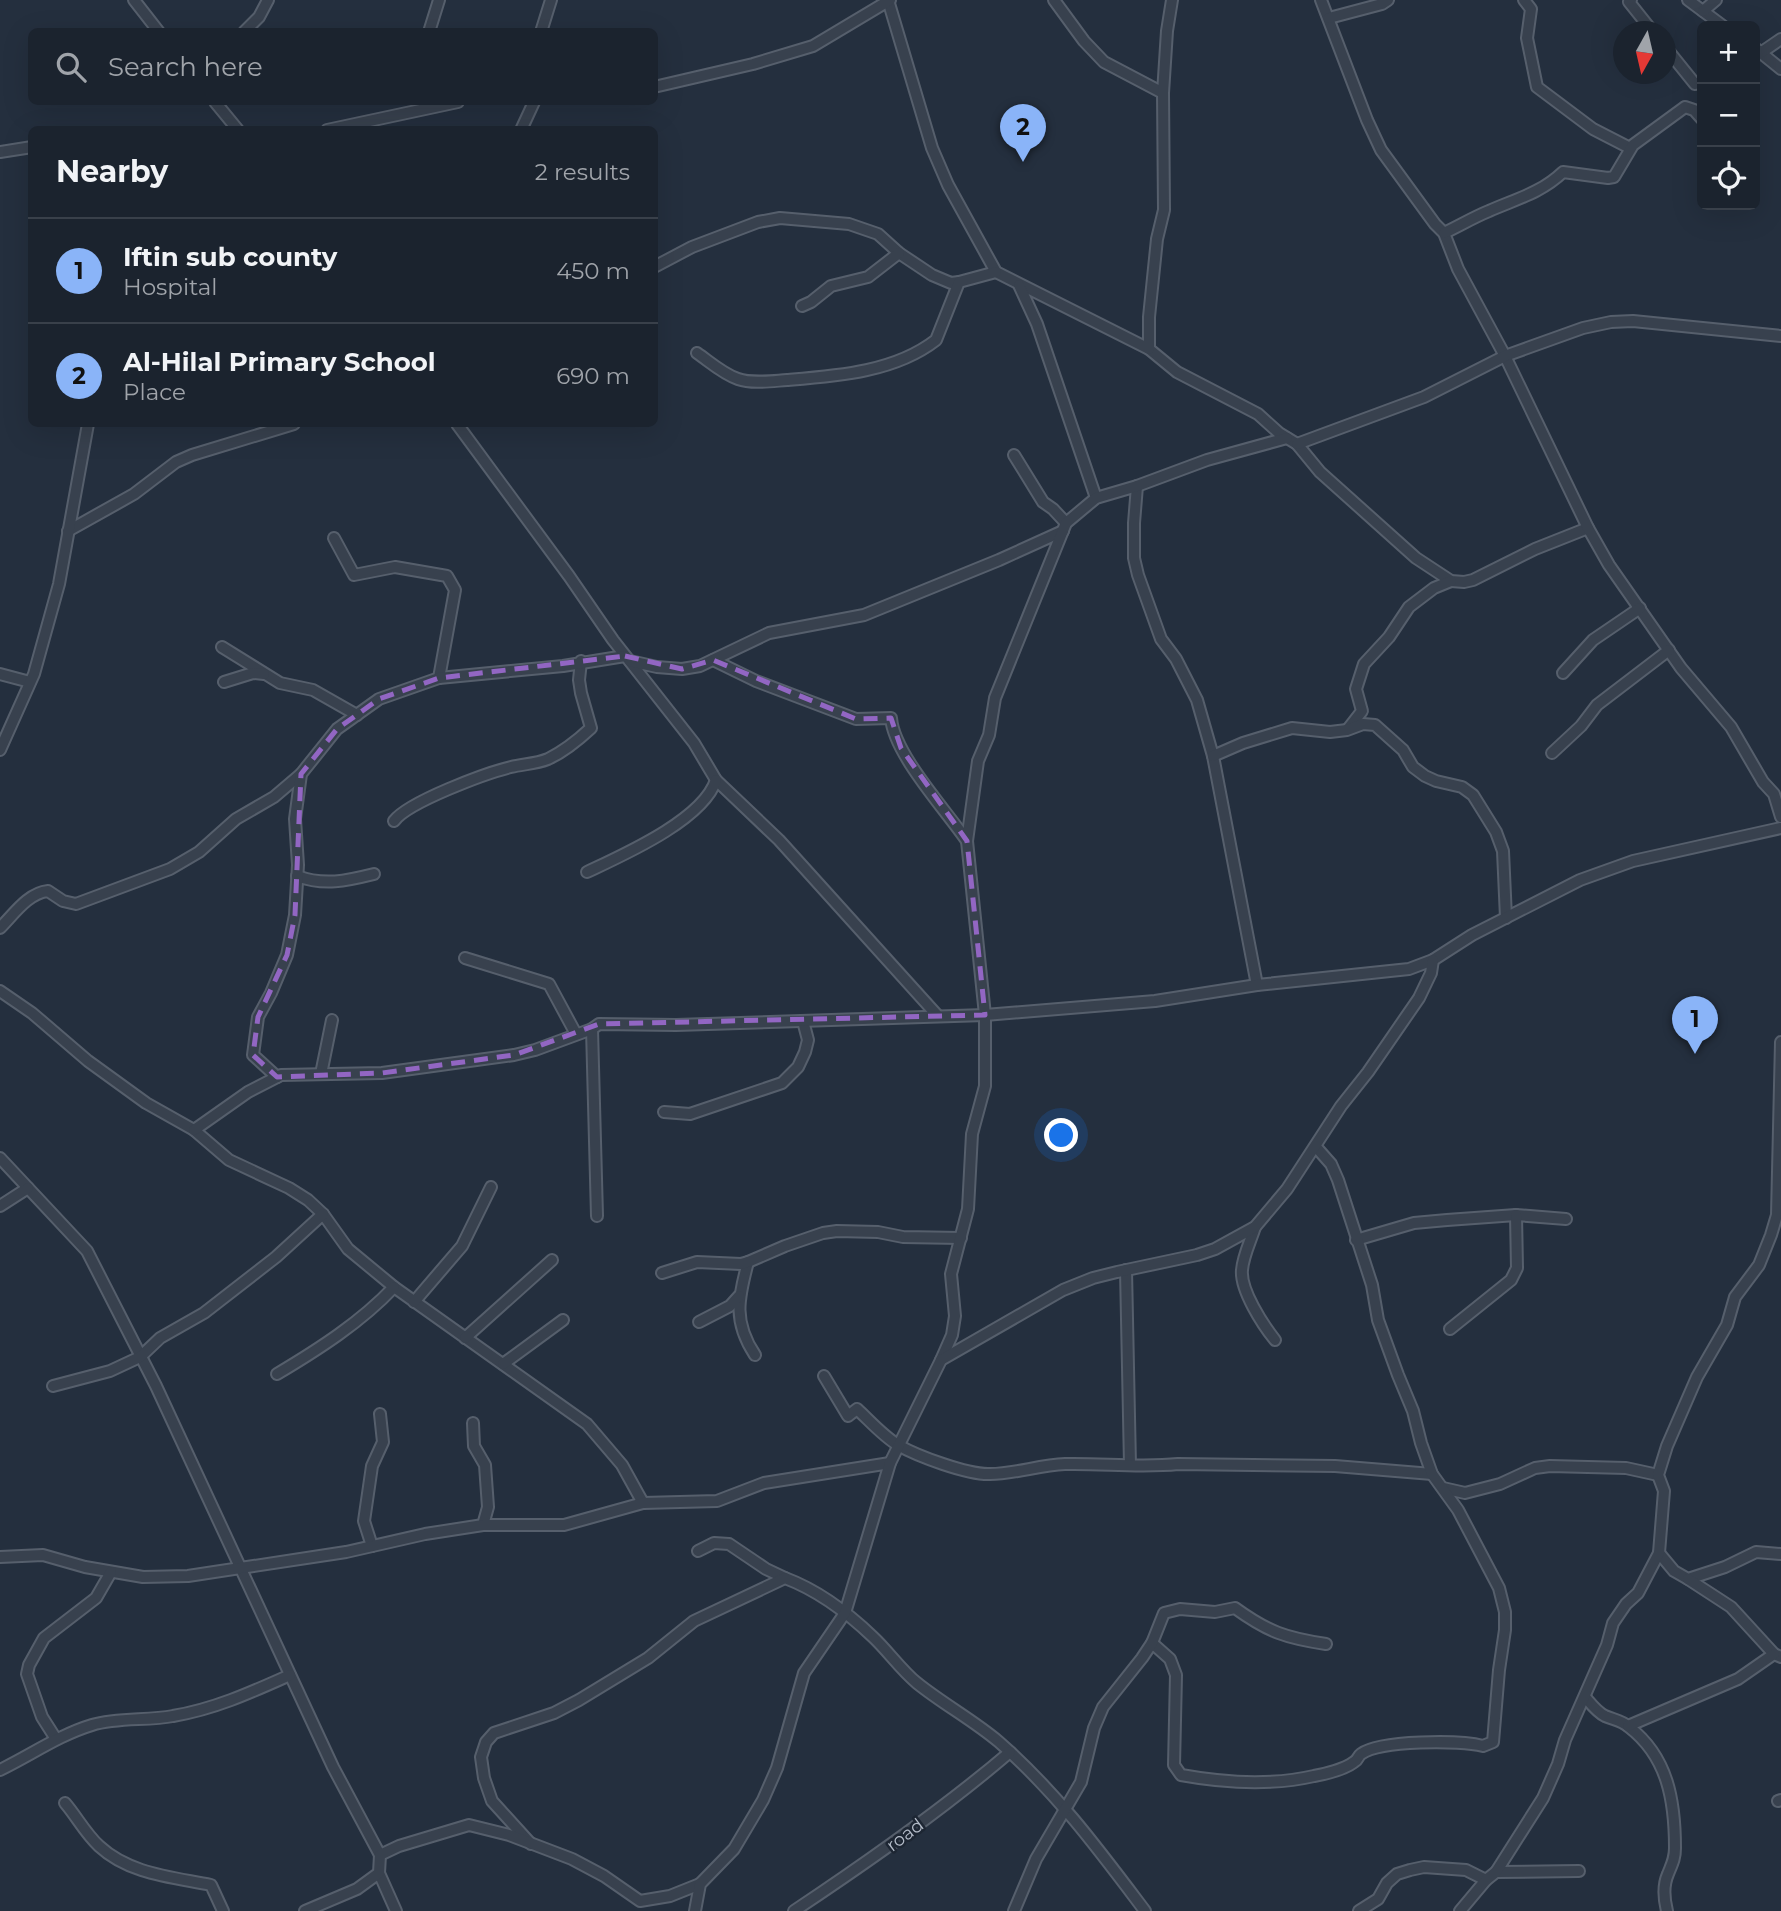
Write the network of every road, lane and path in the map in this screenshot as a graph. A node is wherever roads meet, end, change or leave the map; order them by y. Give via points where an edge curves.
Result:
1 (134, 0) edge
2 (268, 0) edge
3 (439, 0) edge
4 (551, 0) edge
5 (888, 0) edge
6 (1054, 0) edge
7 (1172, 0) edge
8 (1321, 0) edge
9 (1388, 0) edge
10 (1524, 0) edge
11 (1631, 0) edge
12 (1688, 0) edge
13 (1716, 0) edge
14 (1703, 11) junction
15 (1329, 18) junction
16 (1644, 21) edge
17 (1716, 21) edge
18 (156, 28) edge
19 (248, 28) edge
20 (430, 28) edge
21 (542, 28) edge
22 (1781, 39) edge
23 (1760, 49) edge
24 (1760, 52) edge
25 (1676, 61) edge
26 (1781, 69) edge
27 (1695, 84) dead end
28 (658, 86) edge
29 (1163, 93) junction
30 (217, 105) edge
31 (533, 105) edge
32 (415, 106) edge
33 (1697, 113) edge
34 (235, 126) edge
35 (342, 126) edge
36 (524, 126) edge
37 (28, 148) edge
38 (1630, 148) junction
39 (0, 152) edge
40 (1444, 233) junction
41 (899, 253) junction
42 (658, 265) edge
43 (996, 272) junction
44 (959, 282) junction
45 (1019, 285) junction
46 (802, 306) dead end
47 (1780, 334) edge
48 (1149, 349) junction
49 (697, 352) dead end
50 (1504, 356) junction
51 (87, 427) edge
52 (284, 427) edge
53 (459, 427) edge
54 (1292, 441) junction
55 (1014, 455) dead end
56 (1137, 486) junction
57 (1096, 498) junction
58 (1064, 527) junction
59 (1588, 528) junction
60 (68, 531) junction
61 (334, 538) dead end
62 (1451, 581) junction
63 (1640, 608) junction
64 (222, 647) dead end
65 (1669, 650) junction
66 (628, 659) junction
67 (713, 660) junction
68 (582, 661) junction
69 (1563, 673) dead end
70 (0, 674) edge
71 (264, 674) junction
72 (439, 678) junction
73 (30, 682) junction
74 (224, 682) dead end
75 (357, 715) junction
76 (1347, 730) junction
77 (0, 750) edge
78 (1552, 753) dead end
79 (1213, 756) junction
80 (301, 774) junction
81 (716, 780) junction
82 (1781, 817) edge
83 (394, 821) dead end
84 (1781, 828) edge
85 (967, 841) junction
86 (587, 872) dead end
87 (374, 874) dead end
88 (297, 876) junction
89 (1506, 918) junction
90 (0, 928) edge
91 (465, 958) dead end
92 (1433, 960) junction
93 (1257, 985) junction
94 (0, 991) edge
95 (937, 1015) junction
96 (985, 1015) junction
97 (332, 1020) dead end
98 (803, 1021) junction
99 (592, 1029) junction
100 (576, 1034) junction
101 (1781, 1042) edge
102 (321, 1074) junction
103 (277, 1077) junction
104 (664, 1112) dead end
105 (194, 1130) junction
106 (1316, 1147) junction
107 (1780, 1150) edge
108 (0, 1158) edge
109 (491, 1187) dead end
110 (28, 1188) junction
111 (0, 1206) edge
112 (323, 1214) junction
113 (1516, 1215) junction
114 (597, 1216) dead end
115 (1566, 1219) dead end
116 (1255, 1227) junction
117 (961, 1238) junction
118 (1356, 1240) junction
119 (552, 1260) dead end
120 (748, 1262) junction
121 (1126, 1270) junction
122 (662, 1273) dead end
123 (394, 1287) junction
124 (739, 1296) junction
125 (414, 1302) junction
126 (563, 1320) dead end
127 (699, 1322) dead end
128 (1450, 1329) dead end
129 (465, 1338) junction
130 (1275, 1340) dead end
131 (755, 1355) dead end
132 (140, 1357) junction
133 (941, 1360) junction
134 (503, 1364) junction
135 (278, 1374) dead end
136 (824, 1376) dead end
137 (52, 1386) dead end
138 (380, 1414) dead end
139 (473, 1423) dead end
140 (897, 1445) junction
141 (890, 1463) junction
142 (1130, 1465) junction
143 (1432, 1474) junction
144 (1658, 1475) junction
145 (1443, 1488) junction
146 (643, 1503) junction
147 (483, 1525) junction
148 (372, 1546) junction
149 (698, 1551) dead end
150 (1659, 1553) junction
151 (1781, 1554) edge
152 (0, 1557) edge
153 (239, 1568) junction
154 (111, 1572) junction
155 (785, 1578) junction
156 (1688, 1579) junction
157 (845, 1614) junction
158 (1152, 1643) junction
159 (1326, 1644) dead end
160 (1778, 1655) edge
161 (290, 1675) junction
162 (1585, 1698) junction
163 (1628, 1726) junction
164 (56, 1739) junction
165 (1010, 1752) junction
166 (0, 1770) edge
167 (65, 1803) dead end
168 (1066, 1807) junction
169 (531, 1844) junction
170 (380, 1855) junction
171 (1496, 1871) junction
172 (1579, 1871) dead end
173 (379, 1873) junction
174 (1486, 1880) junction
175 (700, 1884) junction
176 (223, 1911) edge
177 (305, 1911) edge
178 (396, 1911) edge
179 (695, 1911) edge
180 (794, 1911) edge
181 (1014, 1911) edge
182 (1145, 1911) edge
183 (1359, 1911) edge
184 (1460, 1911) edge
185 (1667, 1911) edge

1 - 18 street
2 - 19 street
3 - 20 street
4 - 21 street
5 - 28 street via 813,46
5 - 43 street via 932,148
6 - 29 street via 1104,62
7 - 29 street
8 - 15 street
9 - 15 street
10 - 38 street via 1531,9 1527,38 1536,87
11 - 16 street
12 - 14 street
13 - 14 street
14 - 17 street
15 - 40 street via 1381,150
22 - 23 street
24 - 26 street
25 - 27 street
29 - 48 street via 1164,210 1157,239
30 - 34 street
31 - 36 street
32 - 35 street
33 - 38 street via 1685,107
37 - 39 street
38 - 40 street via 1615,177 1563,172 1540,190
40 - 50 street
41 - 42 street via 878,234 849,223 780,218 692,247
41 - 44 street via 939,279
41 - 46 street via 868,277 831,286
43 - 44 street
43 - 45 street
44 - 49 street via 936,340 886,365 855,374 739,380
45 - 48 street
45 - 57 street via 1037,324
47 - 50 street via 1611,322
48 - 54 street via 1177,372 1258,414
50 - 54 street via 1424,397
50 - 59 street
51 - 60 street
52 - 60 street via 176,462 134,494
53 - 66 street
54 - 56 street via 1187,466
54 - 62 street via 1409,552
55 - 58 street
56 - 57 street
56 - 79 street via 1134,558 1142,592 1161,639 1197,700
57 - 58 street
58 - 67 street via 999,561 864,615 769,633
58 - 85 street via 995,698 989,735 978,761
59 - 62 street via 1473,580
59 - 63 street
60 - 73 street via 59,584
61 - 72 street via 354,575 396,566 447,576 455,590
62 - 76 street via 1409,607 1390,637 1364,664 1356,689 1363,711
63 - 65 street
63 - 69 street via 1593,640
64 - 71 street
65 - 78 street via 1597,705
65 - 82 street via 1731,727 1774,794
66 - 67 street via 682,669
66 - 68 street
66 - 81 street via 694,743
67 - 85 street via 856,719 891,718 901,748
68 - 72 street
68 - 83 street via 579,680 591,728 575,743 544,761 509,767 445,792 400,813
70 - 73 street
71 - 74 street
71 - 75 street via 280,683 313,690
72 - 75 street via 379,699
73 - 77 street
75 - 80 street via 337,729
76 - 79 street via 1292,728
76 - 89 street via 1375,725 1425,776 1473,795 1503,851
79 - 93 street
80 - 88 street via 295,819
80 - 90 street via 184,862 76,904 48,891 39,892
81 - 86 street via 702,804 678,823
81 - 95 street via 779,840
84 - 89 street via 1633,861 1580,880
85 - 96 street
87 - 88 street via 340,883
88 - 103 street via 287,955 258,1017 253,1055
89 - 92 street
91 - 100 street via 549,984
92 - 93 street via 1409,969
92 - 106 street via 1419,998
93 - 96 street via 1155,1001
94 - 105 street via 146,1103
95 - 96 street
95 - 98 street
96 - 117 street via 985,1086 972,1134 968,1209
97 - 102 street
98 - 99 street via 599,1024
98 - 104 street via 808,1040 805,1052 782,1083 690,1114
99 - 100 street
99 - 114 street
100 - 102 street via 514,1055 382,1073
101 - 107 street
102 - 103 street
103 - 105 street via 247,1092
105 - 112 street via 229,1160 289,1188
106 - 116 street
106 - 118 street via 1338,1180
107 - 144 street via 1777,1215 1759,1265 1735,1297 1727,1325 1697,1377
108 - 110 street
109 - 125 street via 462,1246
110 - 111 street
110 - 132 street via 87,1251
112 - 123 street via 348,1249
112 - 132 street via 276,1257
113 - 115 street
113 - 118 street via 1414,1223
113 - 128 street via 1517,1268 1511,1280
116 - 121 street via 1197,1255
116 - 130 street via 1242,1278
117 - 120 street via 837,1231
117 - 133 street via 951,1274 952,1335
118 - 143 street via 1378,1320
119 - 129 street
120 - 122 street via 697,1262
120 - 124 street
121 - 133 street via 1063,1290
121 - 142 street
123 - 125 street
123 - 135 street via 372,1310
124 - 127 street
124 - 131 street via 744,1339
125 - 129 street
126 - 134 street
129 - 134 street
132 - 137 street via 110,1371
132 - 153 street
133 - 140 street
134 - 146 street via 587,1424 622,1465
136 - 140 street via 848,1416 857,1409
138 - 148 street via 383,1442 372,1466 364,1521
139 - 147 street via 474,1446 485,1465 488,1507
140 - 141 street
140 - 142 street via 954,1467 988,1474 1060,1464
141 - 146 street via 764,1483 717,1501
141 - 157 street
142 - 143 street via 1293,1465
143 - 145 street
144 - 145 street via 1626,1468 1550,1466 1465,1493
144 - 150 street via 1664,1491
145 - 158 street via 1493,1575 1505,1612 1493,1742 1483,1746 1417,1742 1373,1750 1316,1776 1279,1782 1181,1774 1174,1765 1176,1675 1170,1659
146 - 147 street via 564,1525
147 - 148 street
148 - 153 street
149 - 155 street via 714,1543 729,1544
150 - 156 street
150 - 162 street via 1638,1593 1613,1623
151 - 156 street via 1756,1552
152 - 154 street via 43,1555
153 - 154 street via 188,1576
153 - 161 street
154 - 164 street via 96,1598 44,1639 29,1665 27,1674 42,1717
155 - 157 street
155 - 169 street via 694,1621 648,1658 579,1700 494,1733 481,1757 484,1777 492,1801
156 - 160 street via 1731,1607
157 - 165 street via 915,1681
157 - 175 street via 804,1673 763,1800 734,1849
158 - 159 street via 1164,1613 1236,1608 1291,1639
158 - 168 street via 1103,1707 1082,1782
160 - 163 street via 1738,1679
161 - 164 street via 202,1710 104,1722
161 - 170 street
162 - 163 street via 1603,1715
162 - 171 street via 1543,1798
163 - 185 street via 1662,1764 1671,1796 1675,1856 1666,1885
164 - 166 street
165 - 168 street
165 - 180 street, road via 965,1791
167 - 176 street via 84,1832 112,1856 141,1871 211,1885
168 - 181 street via 1036,1859
168 - 182 street
169 - 170 street via 469,1825
169 - 175 street via 572,1859 640,1901
170 - 173 street
171 - 172 street
171 - 174 street
173 - 177 street via 357,1889
173 - 178 street
174 - 183 street via 1466,1870 1410,1870 1397,1874 1378,1899
174 - 184 street
175 - 179 street

